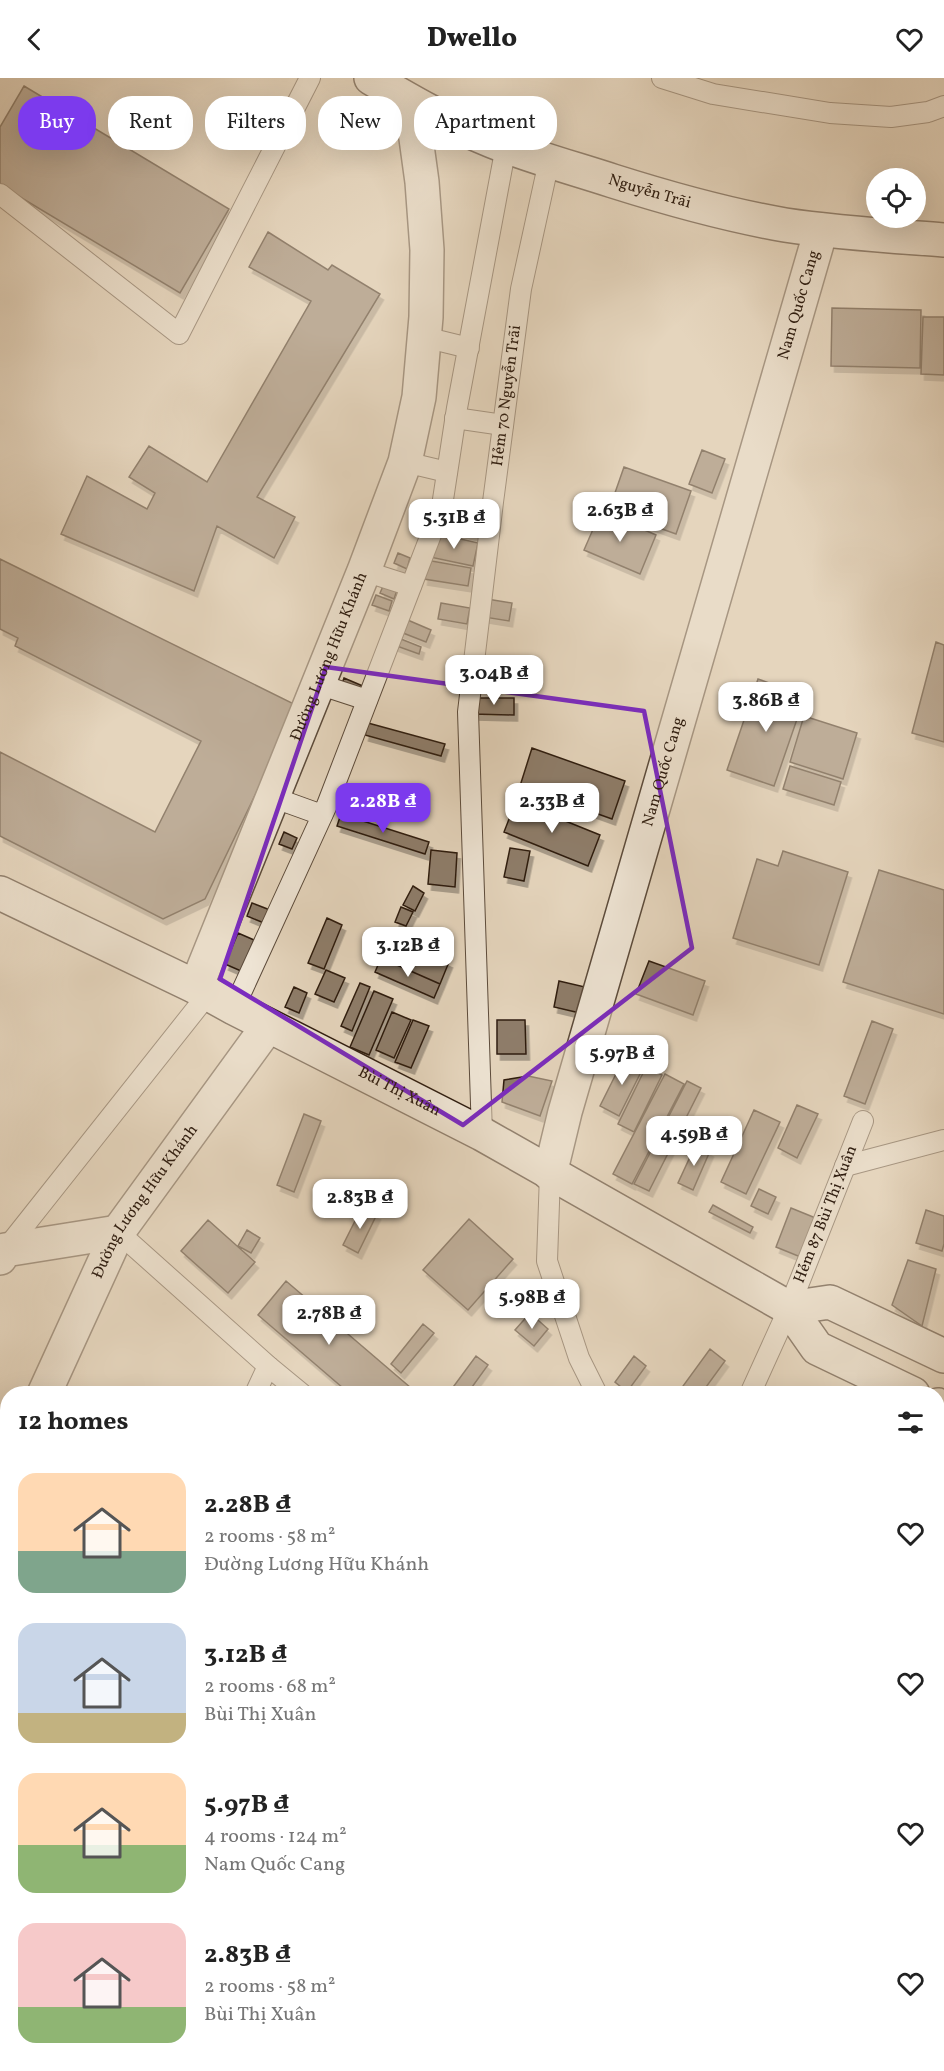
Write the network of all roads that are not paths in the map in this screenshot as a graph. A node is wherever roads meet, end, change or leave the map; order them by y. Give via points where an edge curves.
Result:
1 (310, 78) edge
2 (371, 78) edge
3 (662, 78) edge
4 (715, 86) edge
5 (401, 90) edge
6 (944, 106) edge
7 (505, 150) edge
8 (517, 150) edge
9 (549, 161) junction
10 (0, 194) edge
11 (821, 230) junction
12 (944, 240) edge
13 (424, 337) junction
14 (468, 348) junction
15 (455, 418) junction
16 (503, 425) junction
17 (405, 462) junction
18 (447, 472) junction
19 (364, 572) junction
20 (411, 586) junction
21 (318, 684) junction
22 (367, 700) junction
23 (272, 797) junction
24 (322, 815) junction
25 (0, 893) edge
26 (212, 996) junction
27 (268, 1026) junction
28 (863, 1121) dead end
29 (482, 1134) junction
30 (944, 1140) edge
31 (845, 1166) junction
32 (550, 1174) junction
33 (118, 1232) junction
34 (3, 1254) edge
35 (789, 1308) junction
36 (944, 1356) edge
37 (268, 1366) junction
38 (48, 1386) edge
39 (259, 1386) edge
40 (292, 1386) edge
41 (593, 1386) edge
42 (754, 1386) edge
43 (896, 1386) edge

1 - 10 lane via 179,334
2 - 5 street, Nguyễn Trãi
3 - 4 lane
4 - 6 lane via 840,114 891,117
5 - 13 street, Đường Lương Hữu Khánh via 422,182 427,250
7 - 14 lane
8 - 9 street, Nguyễn Trãi
9 - 11 street, Nguyễn Trãi via 720,212
9 - 16 lane, Hẻm 70 Nguyễn Trãi via 521,289
11 - 12 street, Nguyễn Trãi
11 - 32 street, Nam Quốc Cang
13 - 14 lane
13 - 17 street, Đường Lương Hữu Khánh via 418,397
14 - 15 lane
15 - 16 lane
15 - 18 lane
16 - 29 lane, Hẻm 70 Nguyễn Trãi via 468,712
17 - 18 lane
17 - 19 street, Đường Lương Hữu Khánh
18 - 20 lane via 442,506
19 - 20 lane
19 - 21 street, Đường Lương Hữu Khánh
20 - 22 lane
21 - 22 lane
21 - 23 street, Đường Lương Hữu Khánh
22 - 24 lane
23 - 24 lane
23 - 26 street, Đường Lương Hữu Khánh
24 - 26 lane
25 - 26 street, Bùi Thị Xuân
26 - 27 street, Bùi Thị Xuân
26 - 34 lane
27 - 29 street, Bùi Thị Xuân
27 - 33 street, Đường Lương Hữu Khánh
28 - 31 lane, Hẻm 87 Bùi Thị Xuân
29 - 32 street, Bùi Thị Xuân
30 - 31 lane
31 - 35 lane, Hẻm 87 Bùi Thị Xuân
32 - 35 street, Bùi Thị Xuân
32 - 41 lane via 547,1261 579,1358
33 - 34 street
33 - 37 lane
33 - 38 street, Đường Lương Hữu Khánh
35 - 36 street via 830,1302
35 - 42 lane, Hẻm 87 Bùi Thị Xuân
35 - 43 street, Bùi Thị Xuân via 817,1348
37 - 39 lane
37 - 40 lane

